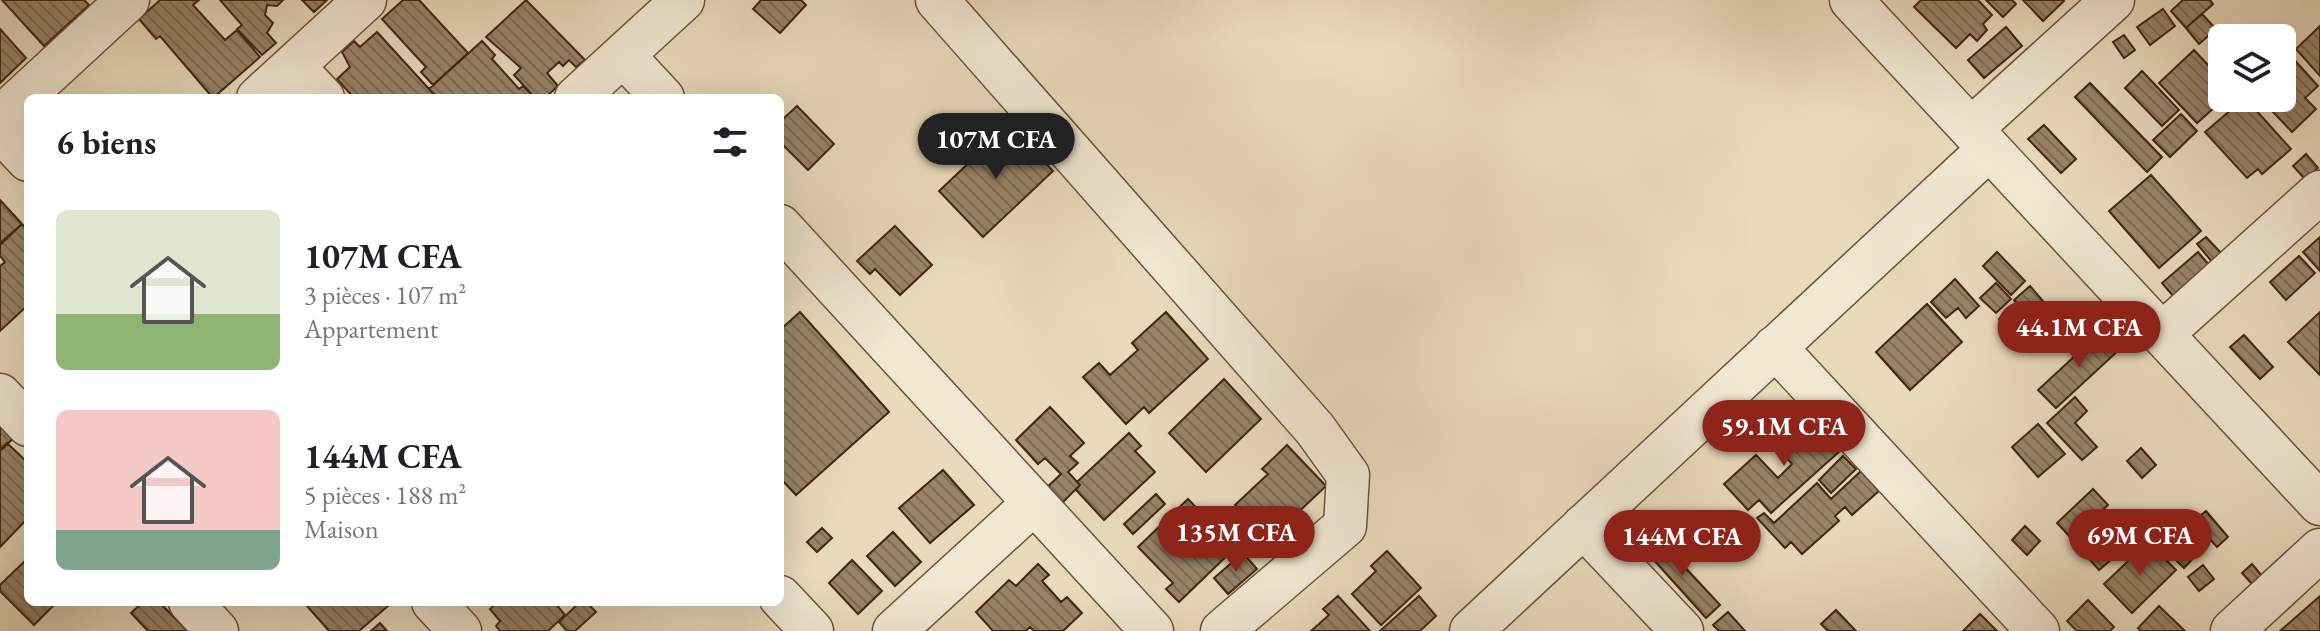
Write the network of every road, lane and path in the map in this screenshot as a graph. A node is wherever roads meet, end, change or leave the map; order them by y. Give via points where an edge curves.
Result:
1 (128, 0) edge
2 (365, 0) edge
3 (683, 0) edge
4 (937, 0) edge
5 (1851, 0) edge
6 (2113, 0) edge
7 (623, 55) junction
8 (293, 66) junction
9 (26, 94) edge
10 (262, 94) edge
11 (319, 94) edge
12 (580, 94) edge
13 (659, 94) edge
14 (24, 96) edge
15 (0, 118) edge
16 (0, 130) edge
17 (1980, 139) junction
18 (24, 156) edge
19 (2320, 192) edge
20 (784, 230) edge
21 (2162, 334) junction
22 (1775, 347) junction
23 (0, 395) edge
24 (24, 421) edge
25 (1034, 503) junction
26 (2320, 504) edge
27 (1583, 526) junction
28 (2320, 550) edge
29 (784, 601) edge
30 (194, 606) edge
31 (437, 606) edge
32 (217, 631) edge
33 (460, 631) edge
34 (812, 631) edge
35 (894, 631) edge
36 (1152, 631) edge
37 (1222, 631) edge
38 (1471, 631) edge
39 (1682, 631) edge
40 (2038, 631) edge
41 (2232, 631) edge

1 - 9 street
2 - 8 street
3 - 7 street
4 - 37 street via 1304,417 1348,475 1345,526
5 - 17 street
6 - 17 street
7 - 12 street
7 - 13 street
8 - 10 street
8 - 11 street
14 - 15 street
16 - 18 street
17 - 21 street
17 - 22 street
19 - 21 street
20 - 25 street
21 - 26 street
22 - 27 street
22 - 40 street
23 - 24 street
25 - 35 street
25 - 36 street
27 - 38 street
27 - 39 street
28 - 41 street
29 - 34 street
30 - 32 street
31 - 33 street

